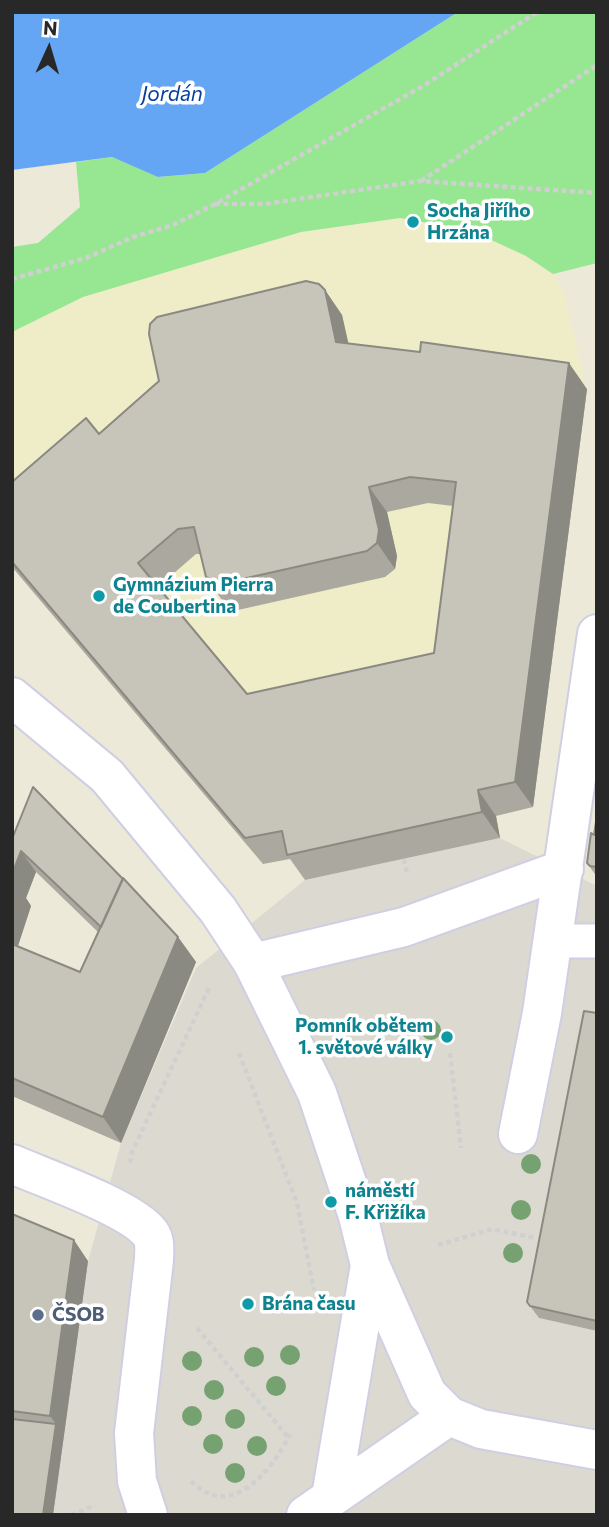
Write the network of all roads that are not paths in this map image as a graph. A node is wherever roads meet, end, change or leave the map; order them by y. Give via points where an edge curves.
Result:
1 (597, 634) edge
2 (594, 674) edge
3 (12, 696) edge
4 (564, 869) junction
5 (552, 941) junction
6 (597, 941) edge
7 (253, 963) junction
8 (518, 1134) dead end
9 (12, 1164) edge
10 (370, 1265) junction
11 (449, 1416) junction
12 (597, 1450) edge
13 (144, 1502) edge
14 (319, 1506) edge

1 - 2 main road
2 - 4 main road
3 - 7 main road via 107,776 218,910
4 - 5 main road
4 - 7 main road via 404,926
5 - 6 lane
5 - 8 main road
7 - 10 main road via 317,1093
9 - 13 main road via 120,1212 148,1231 154,1244 134,1433
10 - 11 main road via 421,1383
10 - 14 main road
11 - 12 main road via 481,1429
11 - 14 main road

